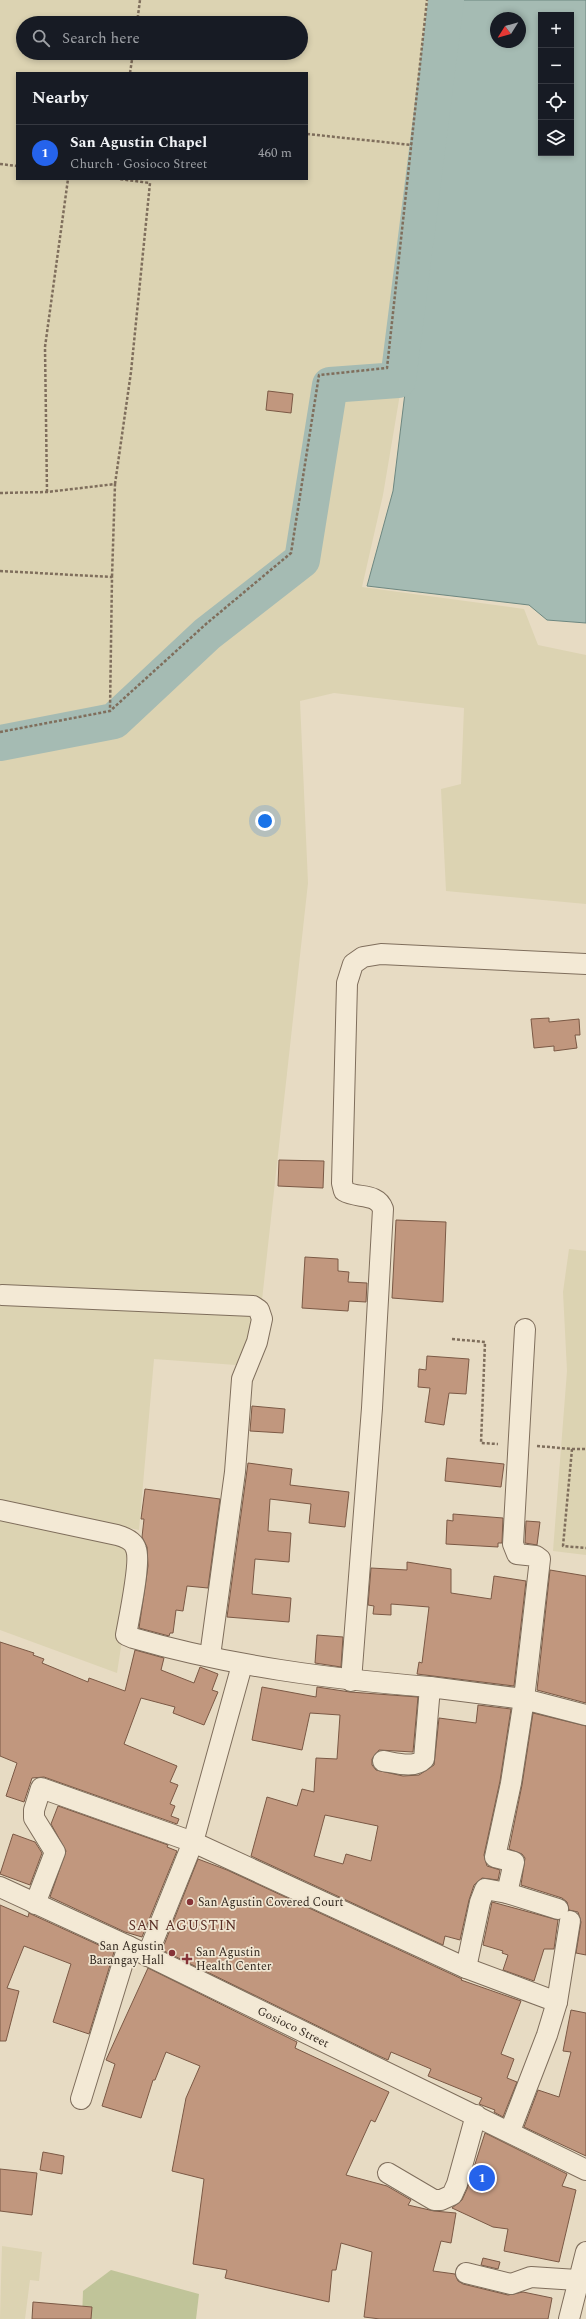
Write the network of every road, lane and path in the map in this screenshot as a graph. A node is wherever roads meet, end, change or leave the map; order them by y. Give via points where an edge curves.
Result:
1 (140, 0) edge
2 (427, 0) edge
3 (138, 16) edge
4 (132, 60) edge
5 (130, 72) edge
6 (308, 134) edge
7 (412, 145) junction
8 (0, 164) edge
9 (16, 166) edge
10 (68, 180) edge
11 (127, 180) edge
12 (115, 484) junction
13 (47, 492) junction
14 (0, 493) edge
15 (0, 571) edge
16 (112, 577) junction
17 (110, 711) junction
18 (0, 732) edge
19 (586, 964) edge
20 (2, 1295) dead end
21 (525, 1329) dead end
22 (572, 1449) dead end
23 (586, 1449) edge
24 (0, 1510) edge
25 (210, 1656) junction
26 (242, 1665) junction
27 (351, 1680) junction
28 (430, 1687) junction
29 (524, 1700) junction
30 (586, 1715) edge
31 (383, 1761) dead end
32 (193, 1842) junction
33 (0, 1887) edge
34 (507, 1893) junction
35 (35, 1904) junction
36 (128, 1946) junction
37 (147, 1956) junction
38 (466, 1968) junction
39 (557, 2002) junction
40 (81, 2099) dead end
41 (476, 2115) junction
42 (510, 2131) junction
43 (586, 2170) edge
44 (388, 2173) dead end
45 (586, 2252) edge
46 (466, 2273) dead end
47 (577, 2280) junction
48 (569, 2319) edge

1 - 3 path
2 - 7 path
4 - 5 path
6 - 7 path
7 - 17 path via 386,368 319,375 290,553 206,624
8 - 9 path
10 - 13 path via 45,346
11 - 12 path via 150,183 131,372
12 - 13 path
12 - 16 path
13 - 14 path
15 - 16 path
16 - 17 path
17 - 18 path
19 - 27 street via 380,954 363,957 353,964 346,983 342,1183 344,1191 373,1198 381,1202 383,1209 372,1408
20 - 25 street via 253,1306 259,1310 262,1319 257,1342 242,1379 235,1472
21 - 29 street via 513,1544 517,1554 536,1556 540,1559 540,1564
22 - 23 path
24 - 25 street via 125,1538 136,1549 137,1563 126,1635
25 - 26 street
26 - 27 street
26 - 32 street
27 - 28 street
28 - 29 street
28 - 31 street via 424,1758 420,1762 409,1764
29 - 30 street
29 - 34 street via 511,1783 495,1857 514,1862
32 - 35 street via 41,1788 34,1818 55,1852
32 - 37 street
32 - 38 street
33 - 35 street, Gosioco Street
34 - 38 street via 485,1889
34 - 39 street via 564,1915
35 - 36 street, Gosioco Street
36 - 37 street, Gosioco Street
36 - 40 street
37 - 41 street, Gosioco Street
38 - 39 street
39 - 42 street
41 - 42 street, Gosioco Street
41 - 44 street via 458,2184 452,2195 434,2200
42 - 43 street, Gosioco Street
45 - 47 street
46 - 47 street via 511,2284 532,2277
47 - 48 street

